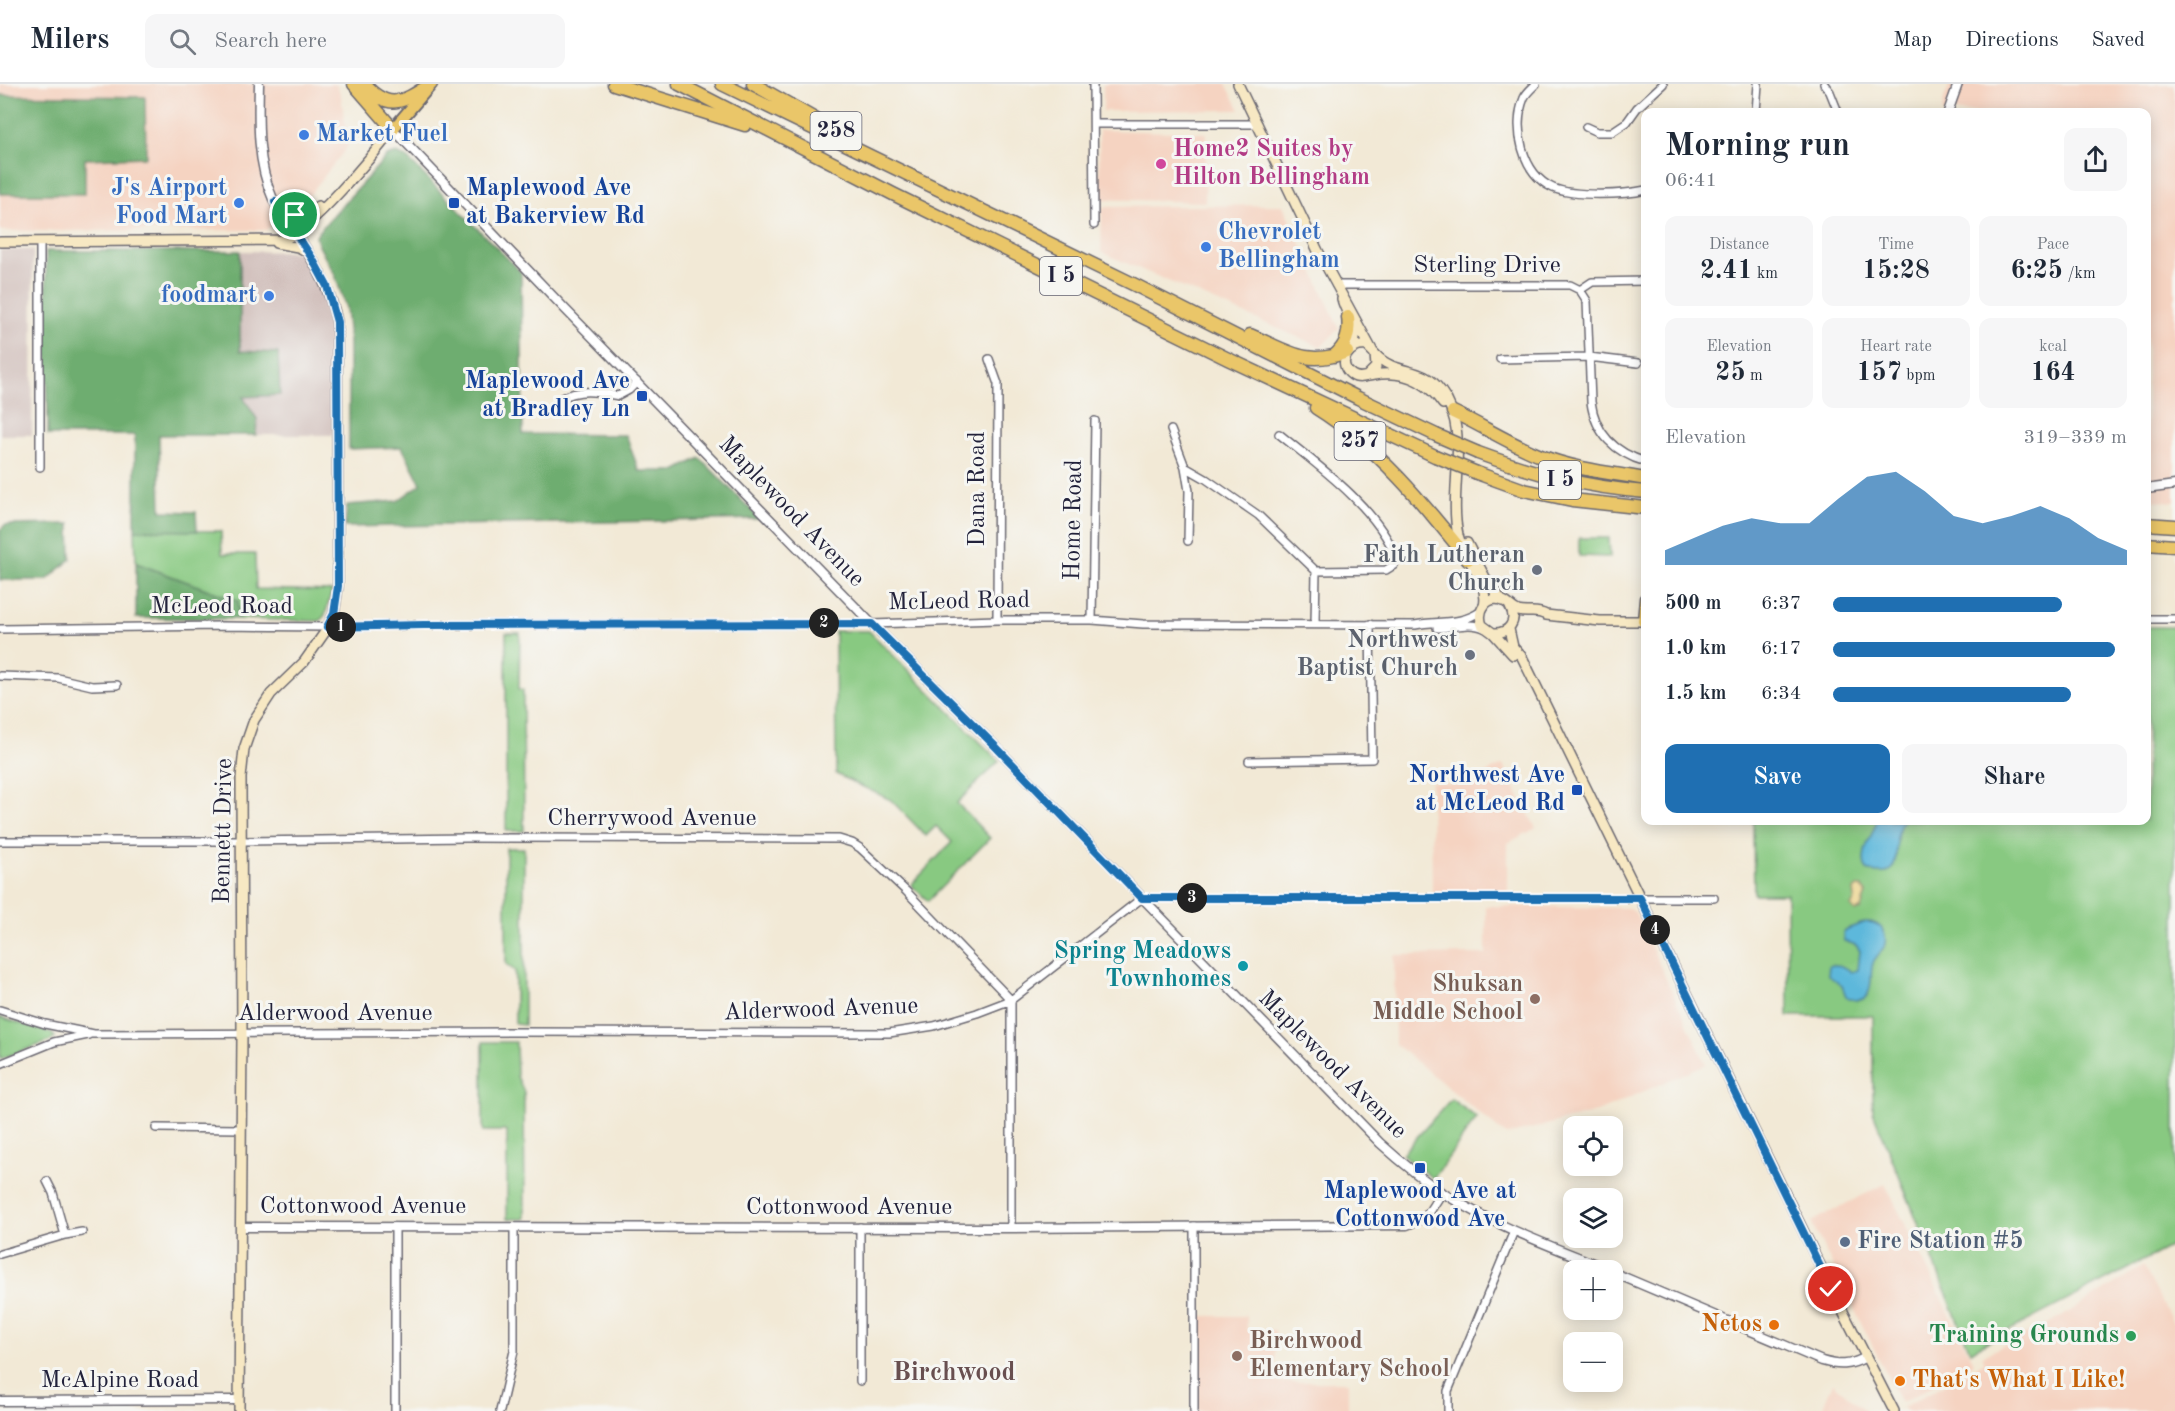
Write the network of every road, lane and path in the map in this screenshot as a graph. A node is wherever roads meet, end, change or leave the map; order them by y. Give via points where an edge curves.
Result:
1 (259, 84) edge
2 (354, 84) edge
3 (364, 84) edge
4 (432, 84) edge
5 (614, 84) edge
6 (678, 84) edge
7 (722, 84) edge
8 (753, 84) edge
9 (1093, 84) edge
10 (1238, 84) edge
11 (1536, 84) edge
12 (1663, 84) edge
13 (1758, 84) edge
14 (1824, 84) edge
15 (1958, 84) edge
16 (1756, 108) edge
17 (1837, 108) edge
18 (1949, 108) edge
19 (1094, 124) junction
20 (1258, 124) junction
21 (1586, 128) dead end
22 (393, 129) junction
23 (918, 178) junction
24 (340, 191) junction
25 (1641, 191) edge
26 (893, 194) junction
27 (275, 202) junction
28 (1094, 225) dead end
29 (296, 234) junction
30 (266, 241) junction
31 (0, 242) edge
32 (40, 242) junction
33 (310, 255) junction
34 (1641, 281) edge
35 (1133, 284) junction
36 (1338, 290) junction
37 (1580, 290) junction
38 (1348, 317) junction
39 (1349, 350) junction
40 (1374, 352) junction
41 (1590, 357) junction
42 (1331, 358) junction
43 (989, 359) dead end
44 (1228, 359) junction
45 (1500, 359) dead end
46 (1638, 363) dead end
47 (1368, 375) junction
48 (637, 382) junction
49 (560, 399) dead end
50 (1453, 412) junction
51 (1095, 421) dead end
52 (1171, 430) dead end
53 (1279, 434) dead end
54 (1456, 437) junction
55 (1641, 460) edge
56 (40, 467) dead end
57 (1185, 467) junction
58 (1641, 478) edge
59 (2175, 485) edge
60 (2151, 488) edge
61 (1641, 491) edge
62 (1641, 507) edge
63 (2151, 524) edge
64 (1457, 525) junction
65 (2175, 525) edge
66 (1188, 542) dead end
67 (2151, 544) edge
68 (2175, 546) edge
69 (1468, 559) junction
70 (1316, 571) junction
71 (1506, 604) junction
72 (1482, 608) junction
73 (1546, 615) junction
74 (2151, 619) edge
75 (2175, 619) edge
76 (997, 620) junction
77 (1092, 620) junction
78 (1641, 621) edge
79 (872, 624) junction
80 (1316, 624) junction
81 (1370, 624) junction
82 (1415, 625) junction
83 (327, 627) junction
84 (1510, 627) junction
85 (0, 628) edge
86 (1489, 631) junction
87 (1526, 670) junction
88 (0, 676) edge
89 (117, 685) dead end
90 (1249, 761) dead end
91 (0, 841) edge
92 (241, 842) junction
93 (1142, 898) junction
94 (1640, 898) junction
95 (1714, 898) dead end
96 (1011, 1000) junction
97 (0, 1010) edge
98 (94, 1034) junction
99 (242, 1034) junction
100 (0, 1064) edge
101 (156, 1128) dead end
102 (241, 1129) junction
103 (47, 1181) dead end
104 (1442, 1192) junction
105 (1194, 1226) junction
106 (241, 1227) junction
107 (395, 1227) junction
108 (514, 1227) junction
109 (860, 1227) junction
110 (1011, 1228) junction
111 (1514, 1231) junction
112 (82, 1232) dead end
113 (65, 1235) junction
114 (1, 1253) edge
115 (1584, 1260) edge
116 (1623, 1276) edge
117 (1866, 1357) junction
118 (860, 1381) dead end
119 (239, 1400) junction
120 (0, 1401) edge
121 (239, 1411) edge
122 (395, 1411) edge
123 (500, 1411) edge
124 (1194, 1411) edge
125 (1448, 1411) edge
126 (1894, 1411) edge

1 - 27 street, Bennett Drive via 260,145
2 - 22 highway
3 - 4 highway via 382,100 392,101
3 - 22 highway
4 - 22 main road
5 - 26 highway via 740,123
6 - 26 highway, I 5
7 - 23 highway, I 5
8 - 23 highway, 258
9 - 19 street
10 - 20 main road
11 - 25 street via 1525,96 1518,128 1531,168 1552,188 1570,192
12 - 21 street via 1612,132
13 - 16 street
14 - 17 street
15 - 18 street
19 - 20 street
19 - 28 street
20 - 36 main road
22 - 24 main road
22 - 48 street, Maplewood Avenue
23 - 35 highway, I 5
24 - 27 main road via 304,215 287,212
24 - 29 main road
26 - 44 highway, I 5
27 - 29 street, Bennett Drive
29 - 30 main road
29 - 33 main road, Bennett Drive
30 - 32 main road
30 - 33 main road via 298,247
31 - 32 main road
32 - 56 street
33 - 83 main road, Bennett Drive via 327,286 337,322 338,586 334,614
34 - 37 street via 1592,282
35 - 42 highway via 1303,358
35 - 61 highway, I 5, bridge via 1478,453 1558,479
36 - 37 street, Sterling Drive via 1570,285
36 - 38 main road
36 - 40 main road
37 - 41 street, Sterling Drive via 1587,301
38 - 39 main road via 1355,330 1355,343
38 - 42 highway via 1347,341
39 - 40 main road via 1362,345
39 - 42 highway
39 - 47 main road via 1345,363 1350,373 1358,377
40 - 47 main road via 1376,367
40 - 50 main road via 1388,366 1411,370 1431,380
41 - 45 street
41 - 46 street
41 - 55 street, Sterling Drive via 1593,416 1600,432 1622,453
43 - 76 street, Dana Road via 998,384
44 - 62 highway, I 5, bridge via 1435,456 1524,490
44 - 69 highway, 257 via 1296,395 1368,447
47 - 54 main road via 1394,373 1423,383 1443,404
48 - 49 street via 618,396 572,392
48 - 79 street, Maplewood Avenue
50 - 54 main road
50 - 58 highway via 1542,457
51 - 77 street, Home Road
52 - 57 street
53 - 70 street via 1339,482 1381,532 1396,558 1386,570
54 - 64 main road
57 - 66 street via 1189,491
57 - 70 street via 1258,515
59 - 60 street
63 - 65 highway
64 - 69 main road
64 - 71 main road via 1484,576
67 - 68 highway
69 - 72 main road via 1486,592
70 - 80 street
71 - 72 main road via 1492,601
71 - 73 main road via 1518,611
71 - 84 main road via 1514,614
72 - 82 street, McLeod Road via 1460,621
72 - 86 main road via 1480,621
73 - 78 main road
73 - 84 main road via 1524,618
74 - 75 street
76 - 77 street, McLeod Road
76 - 79 street, McLeod Road
77 - 80 street, McLeod Road via 1143,624
79 - 83 street, McLeod Road
79 - 93 street, Maplewood Avenue
80 - 81 street, McLeod Road
81 - 82 street, McLeod Road
81 - 90 street via 1372,759
82 - 86 street, McLeod Road via 1449,628 1471,624
83 - 85 street, McLeod Road
83 - 92 main road, Bennett Drive via 304,662 271,694 254,720 244,749
84 - 86 main road via 1502,633
84 - 87 main road via 1510,640
86 - 87 main road
87 - 94 main road
88 - 89 street
91 - 92 street, Cherrywood Avenue
92 - 96 street, Cherrywood Avenue via 839,839 860,848 906,891
92 - 99 main road, Bennett Drive
93 - 94 street
93 - 96 street, Alderwood Avenue
93 - 104 street, Maplewood Avenue via 1380,1143
94 - 95 street
94 - 117 main road
96 - 99 street, Alderwood Avenue via 934,1026 889,1033
96 - 110 street
97 - 98 street, Alderwood Avenue
98 - 99 street, Alderwood Avenue
98 - 100 street via 54,1042
99 - 102 main road, Bennett Drive
101 - 102 street
102 - 106 main road, Bennett Drive
103 - 113 street
104 - 105 street, Cottonwood Avenue via 1426,1217 1407,1225
104 - 111 street, Maplewood Avenue
105 - 110 street, Cottonwood Avenue
105 - 124 street
106 - 107 street, Cottonwood Avenue
106 - 119 main road, Bennett Drive
107 - 108 street, Cottonwood Avenue
107 - 122 street
108 - 109 street, Cottonwood Avenue
108 - 123 street via 514,1351
109 - 110 street, Cottonwood Avenue
109 - 118 street
111 - 115 street, Maplewood Avenue
111 - 125 street via 1448,1391
112 - 113 street
113 - 114 street
116 - 117 street, Maplewood Avenue via 1822,1361 1842,1366
117 - 126 main road
119 - 120 street, McAlpine Road
119 - 121 main road, Bennett Drive

